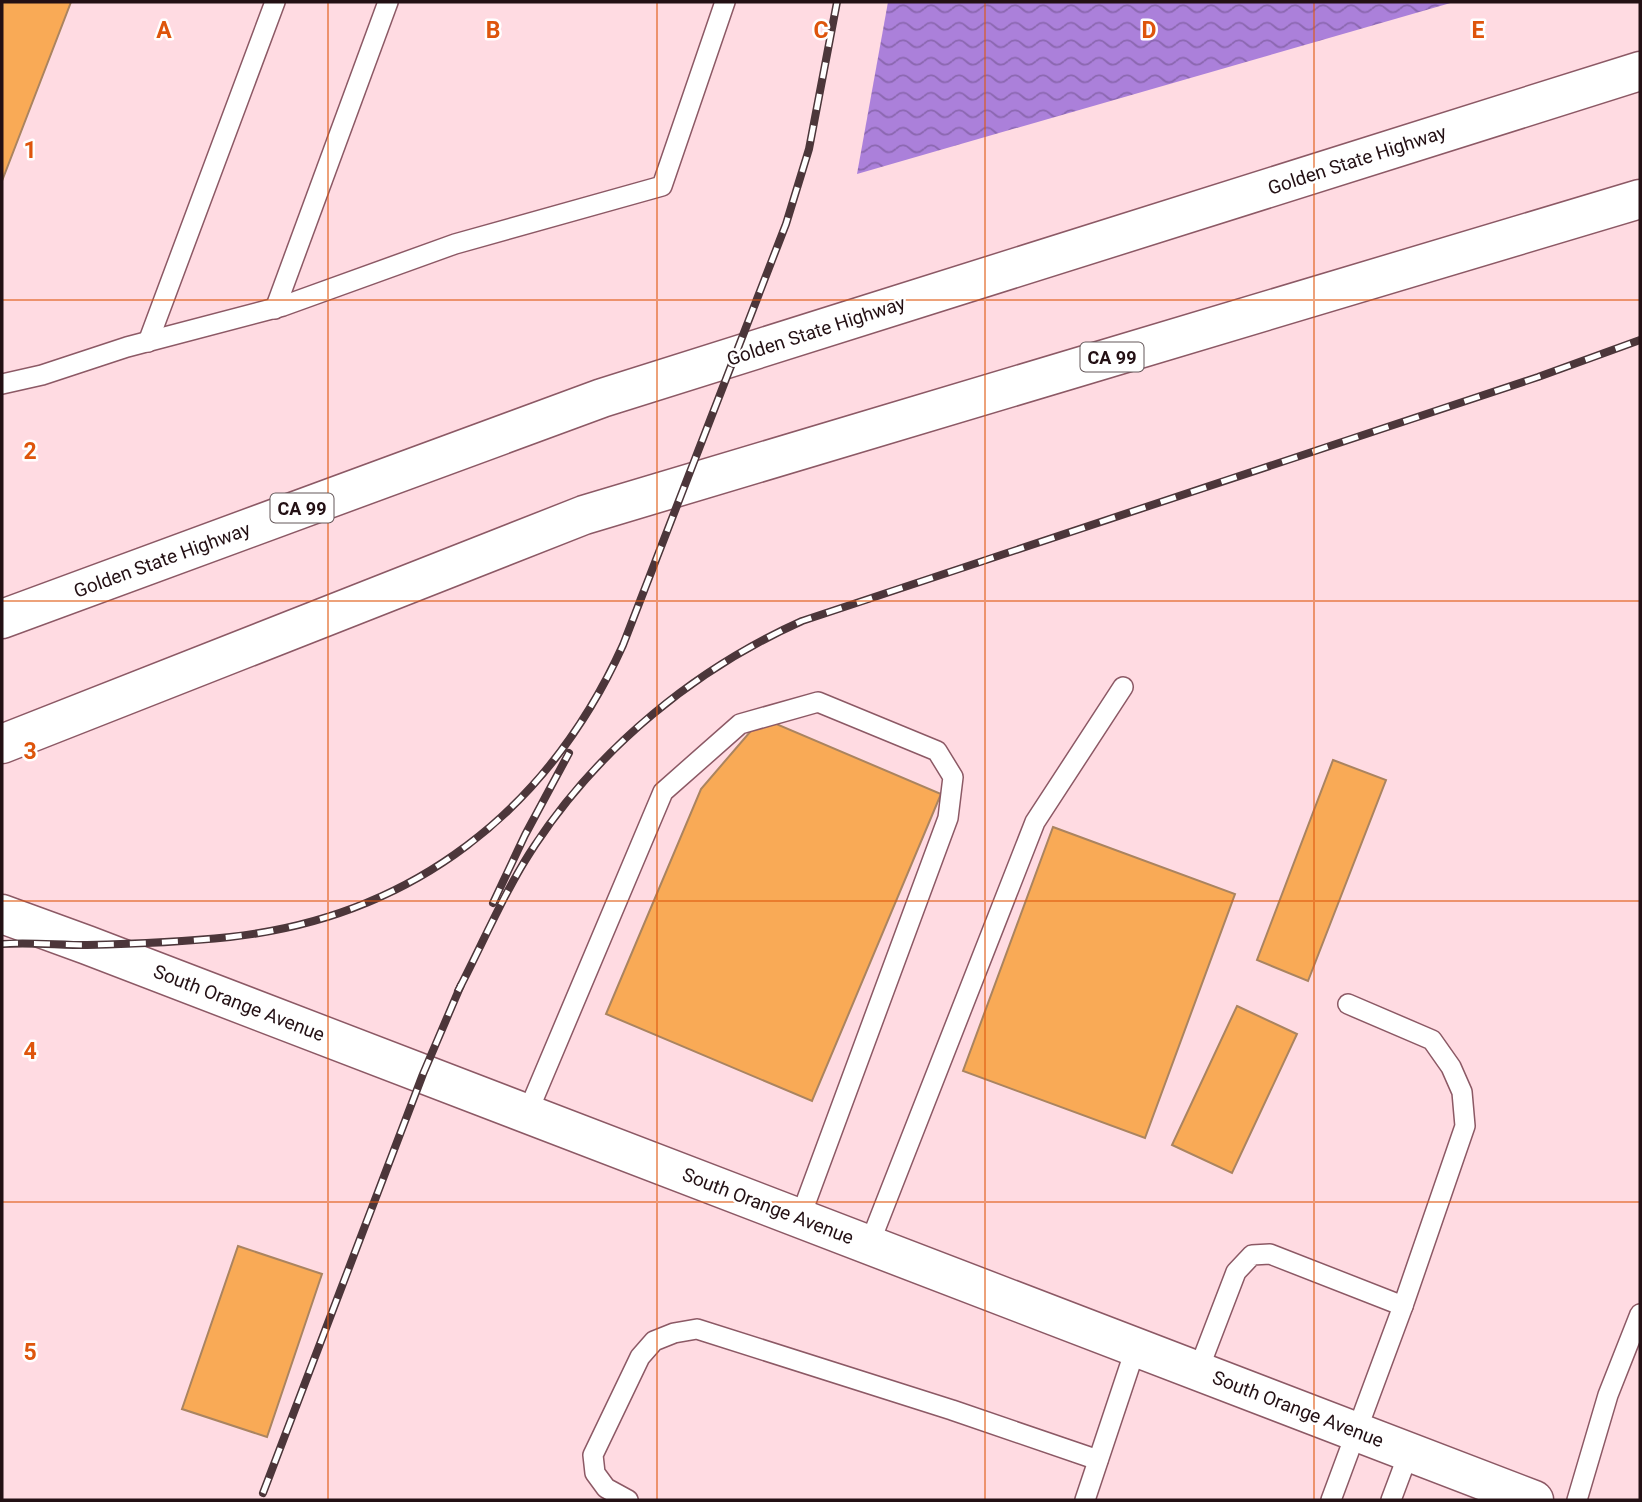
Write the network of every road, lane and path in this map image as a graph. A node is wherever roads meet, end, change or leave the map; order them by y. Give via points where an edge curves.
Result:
1 (275, 2) edge
2 (388, 2) edge
3 (724, 2) edge
4 (1640, 71) edge
5 (1640, 199) edge
6 (275, 309) junction
7 (148, 342) junction
8 (2, 384) edge
9 (2, 619) edge
10 (1123, 687) dead end
11 (2, 744) edge
12 (2, 914) edge
13 (1348, 1003) dead end
14 (527, 1114) junction
15 (800, 1219) junction
16 (869, 1245) junction
17 (1403, 1306) junction
18 (1640, 1314) edge
19 (1136, 1347) junction
20 (1198, 1371) junction
21 (1358, 1433) junction
22 (1409, 1452) junction
23 (1098, 1460) junction
24 (628, 1500) edge
25 (1085, 1500) edge
26 (1331, 1500) edge
27 (1391, 1500) edge
28 (1534, 1500) edge
29 (1577, 1500) edge

1 - 7 lane
2 - 6 lane
3 - 6 lane via 662,186 455,244
4 - 9 main road, Golden State Highway / CA 99 via 602,398
5 - 11 main road, CA 99 via 583,515
6 - 7 lane
7 - 8 lane
10 - 16 lane via 1035,822
12 - 14 main road, South Orange Avenue
13 - 17 lane via 1432,1040 1462,1092 1465,1126
14 - 15 main road, South Orange Avenue
14 - 15 lane via 663,792 740,724 818,702 937,751 953,777 948,818
15 - 16 main road, South Orange Avenue
16 - 19 main road, South Orange Avenue
17 - 20 lane via 1270,1254 1252,1255 1236,1272
17 - 21 lane
18 - 29 lane via 1608,1395
19 - 20 main road, South Orange Avenue
19 - 23 lane
20 - 21 main road, South Orange Avenue
21 - 22 main road, South Orange Avenue
21 - 26 lane
22 - 27 lane
22 - 28 main road, South Orange Avenue
23 - 24 lane via 697,1329 654,1341 640,1357 593,1455 595,1474 606,1488
23 - 25 lane

